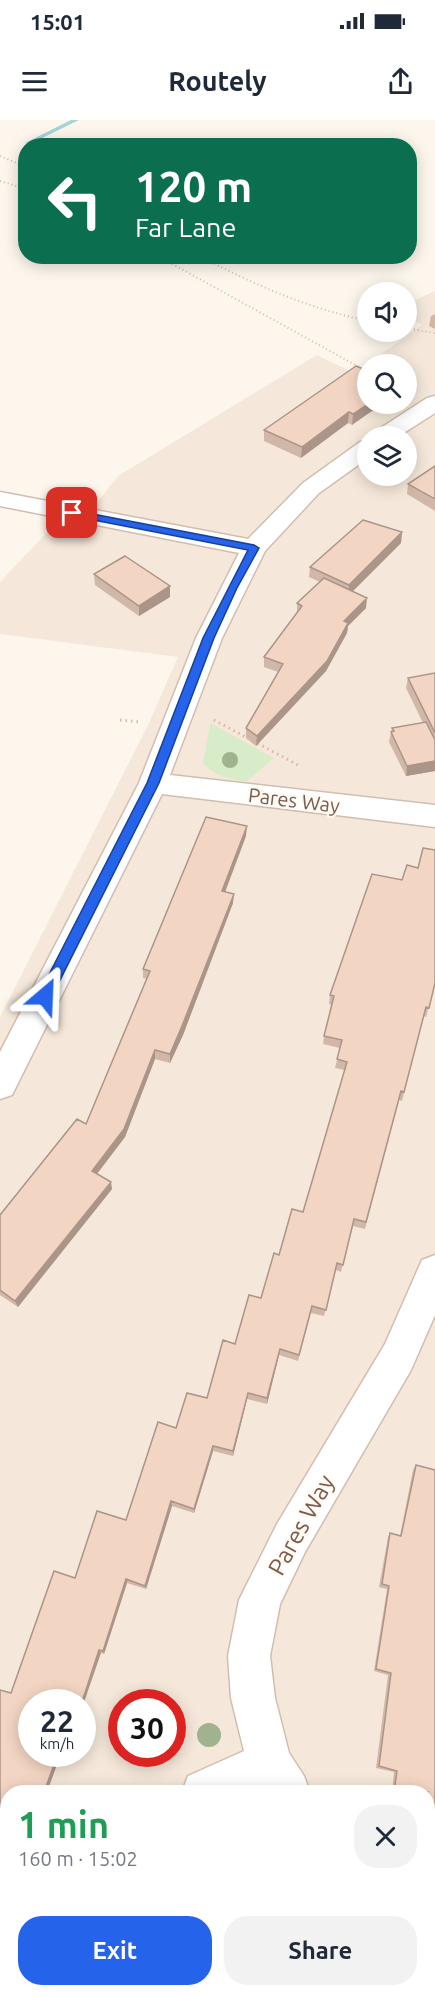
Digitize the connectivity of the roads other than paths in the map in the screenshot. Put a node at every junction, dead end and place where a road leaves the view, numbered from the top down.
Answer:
1 (435, 403) edge
2 (399, 426) edge
3 (357, 455) edge
4 (0, 499) edge
5 (254, 548) junction
6 (153, 783) junction
7 (435, 816) edge
8 (0, 1085) edge
9 (435, 1272) edge
10 (278, 1777) edge
11 (239, 1785) edge

1 - 2 street
3 - 5 street
4 - 5 street
5 - 6 street
6 - 7 street, Pares Way
6 - 8 street
9 - 10 street, Pares Way
10 - 11 street

